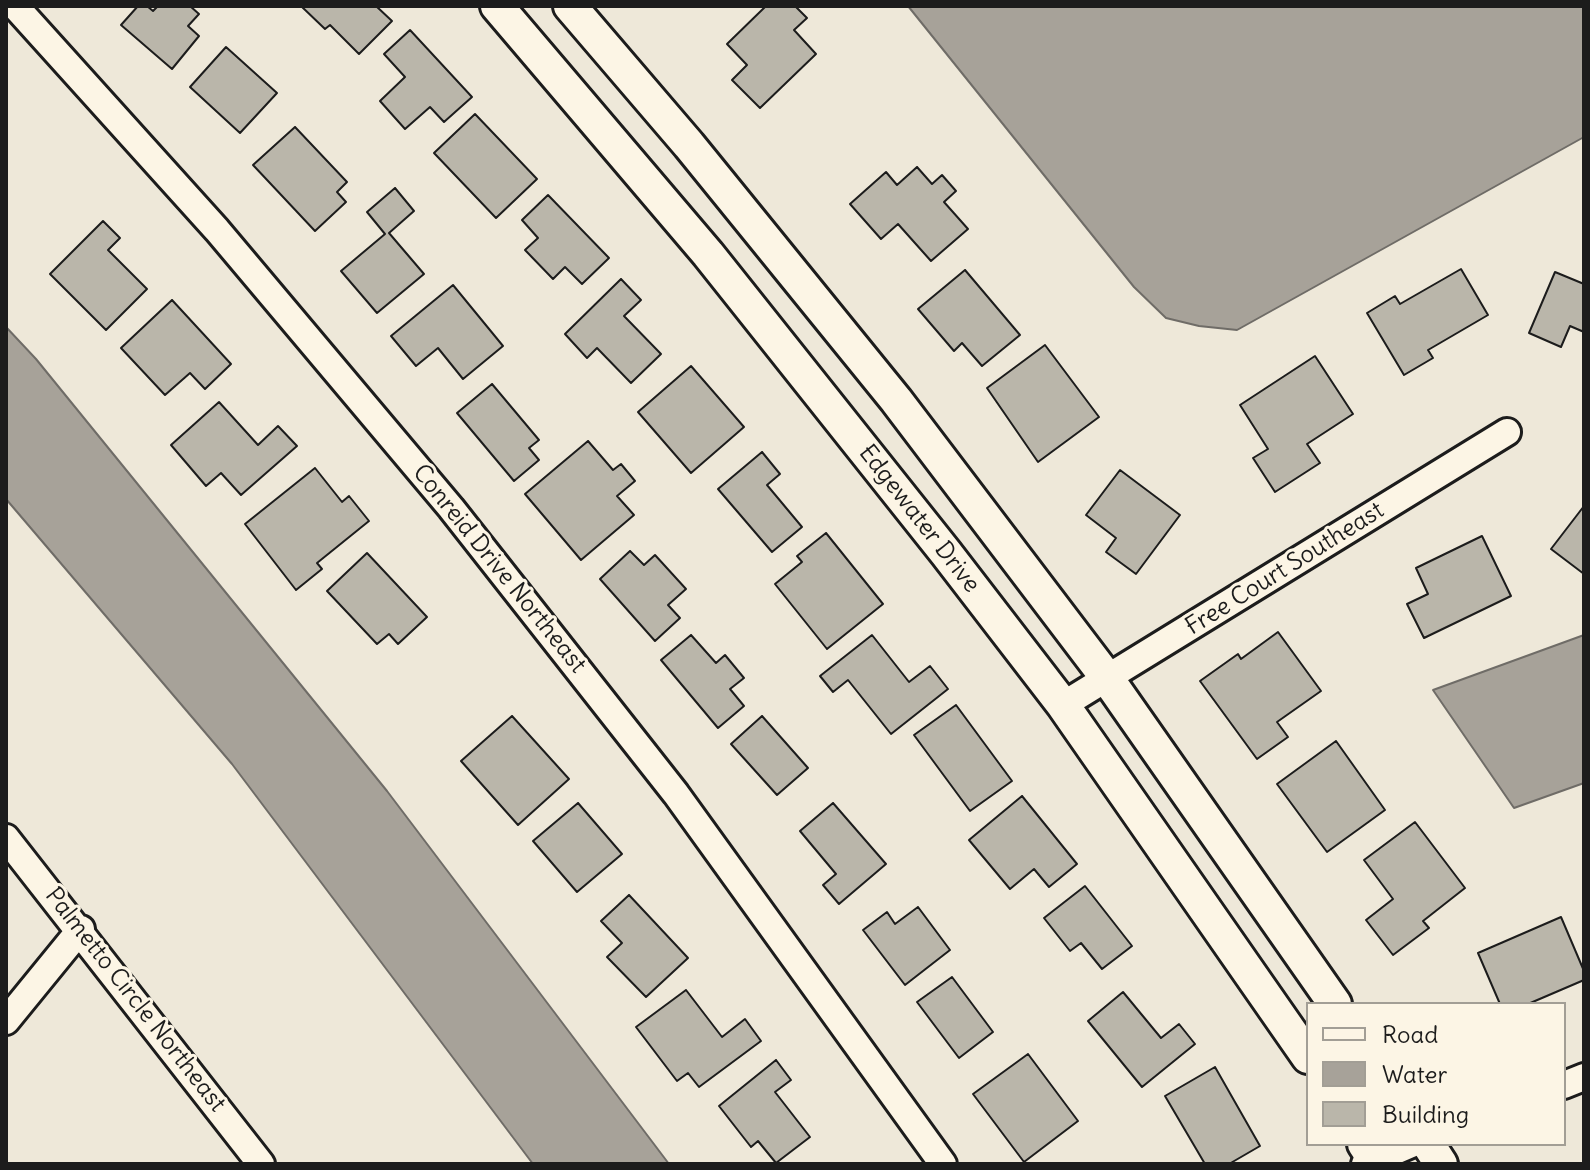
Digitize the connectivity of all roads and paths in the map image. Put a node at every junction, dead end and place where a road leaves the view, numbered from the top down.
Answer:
1 (15, 6) edge
2 (497, 6) edge
3 (570, 6) edge
4 (609, 51) junction
5 (566, 84) junction
6 (1507, 432) dead end
7 (1107, 678) junction
8 (1063, 705) junction
9 (6, 838) edge
10 (81, 929) junction
11 (1334, 1002) edge
12 (6, 1021) edge
13 (1306, 1054) edge
14 (1405, 1146) edge
15 (1429, 1146) edge
16 (1370, 1158) edge
17 (261, 1164) edge
18 (943, 1164) edge
19 (1441, 1164) edge

1 - 18 street, Conreid Drive Northeast
2 - 5 street, Edgewater Drive
3 - 4 street
4 - 5 street
4 - 7 street
5 - 8 street, Edgewater Drive
6 - 7 street, Free Court Southeast
7 - 8 street, Free Court Southeast
7 - 11 street
8 - 13 street, Edgewater Drive
9 - 10 street, Palmetto Circle Northeast
10 - 12 street
10 - 17 street, Palmetto Circle Northeast
14 - 16 street
15 - 19 street

